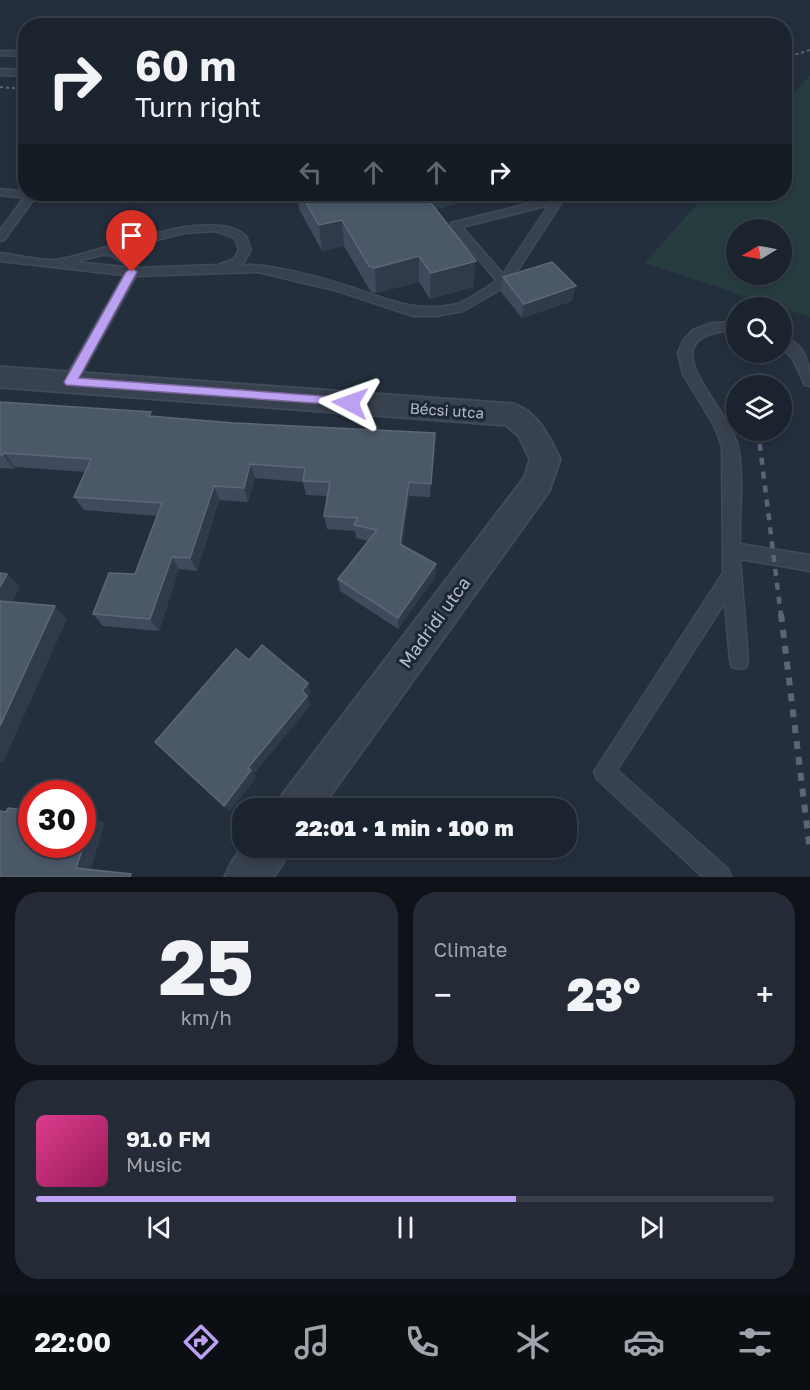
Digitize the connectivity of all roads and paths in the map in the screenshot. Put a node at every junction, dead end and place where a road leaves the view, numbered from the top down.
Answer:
1 (0, 53) edge
2 (18, 54) edge
3 (0, 72) edge
4 (18, 73) edge
5 (0, 192) edge
6 (18, 193) edge
7 (26, 201) edge
8 (543, 201) edge
9 (558, 201) edge
10 (0, 238) edge
11 (99, 251) junction
12 (0, 257) edge
13 (54, 263) junction
14 (214, 269) junction
15 (132, 272) junction
16 (504, 282) junction
17 (726, 326) edge
18 (792, 350) edge
19 (0, 377) edge
20 (810, 381) edge
21 (70, 382) junction
22 (530, 429) joint
23 (731, 550) junction
24 (810, 563) edge
25 (731, 577) junction
26 (739, 660) dead end
27 (304, 798) edge
28 (261, 858) edge
29 (247, 877) edge
30 (720, 877) edge

1 - 2 lane
3 - 4 lane
5 - 6 lane
7 - 10 lane
8 - 16 lane
9 - 16 lane
11 - 13 lane
11 - 14 lane
11 - 15 lane
12 - 13 lane
13 - 15 lane
14 - 15 lane
14 - 16 lane
15 - 21 lane
17 - 23 lane
18 - 20 lane
19 - 21 street, Bécsi utca
21 - 22 street, Bécsi utca
22 - 27 street, Madridi utca
23 - 24 lane
23 - 25 lane
25 - 26 lane
25 - 30 lane
28 - 29 street

